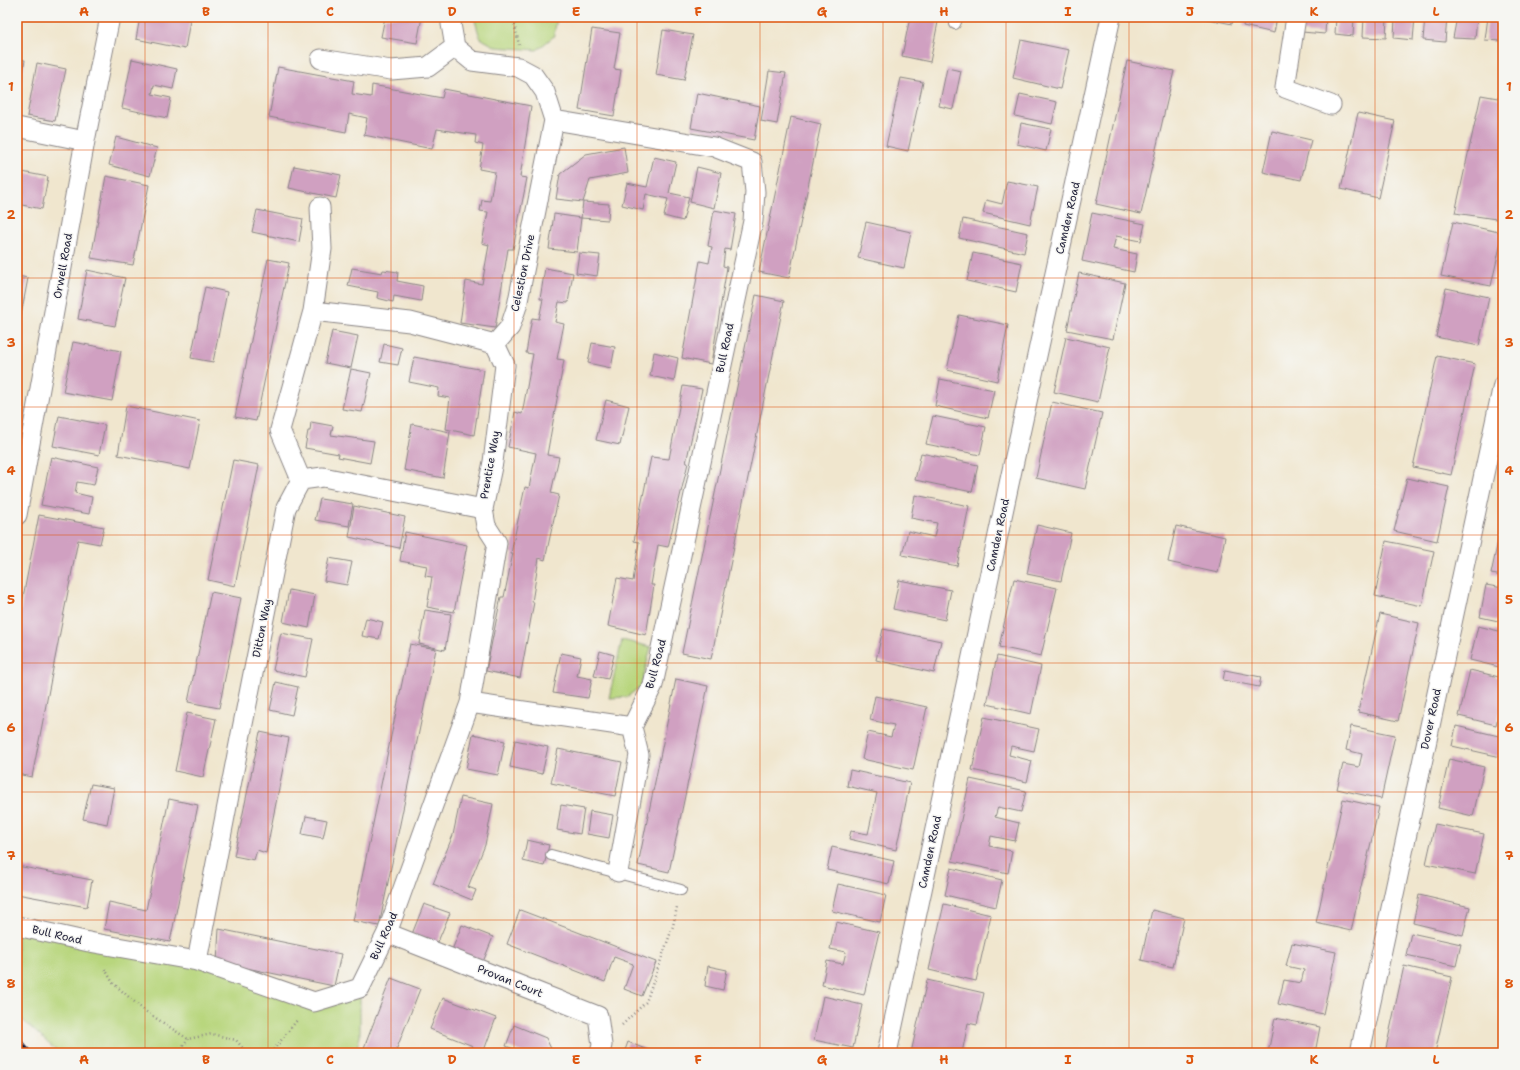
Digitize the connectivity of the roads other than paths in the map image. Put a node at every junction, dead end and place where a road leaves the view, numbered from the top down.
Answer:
1 (110, 17) edge
2 (452, 17) edge
3 (1111, 17) edge
4 (1296, 17) edge
5 (455, 47) junction
6 (321, 59) dead end
7 (1331, 105) dead end
8 (554, 120) junction
9 (17, 128) edge
10 (85, 141) junction
11 (320, 207) dead end
12 (313, 311) junction
13 (496, 344) junction
14 (1503, 385) edge
15 (301, 480) junction
16 (483, 509) junction
17 (17, 515) edge
18 (470, 703) junction
19 (632, 727) junction
20 (551, 856) dead end
21 (618, 872) junction
22 (681, 890) road end
23 (17, 926) edge
24 (388, 933) junction
25 (197, 961) junction
26 (601, 1049) edge
27 (887, 1053) edge
28 (1360, 1053) edge

1 - 10 street, Orwell Road
2 - 5 street
3 - 27 street, Camden Road
4 - 7 street
5 - 6 street
5 - 8 street, Celestion Drive
8 - 13 street, Celestion Drive
8 - 19 street, Bull Road
9 - 10 street
10 - 17 street, Orwell Road
11 - 12 street
12 - 13 street
12 - 15 street
13 - 16 street, Prentice Way
14 - 28 street, Dover Road
15 - 16 street
15 - 25 street, Ditton Way
16 - 18 street, Prentice Way
18 - 19 street
18 - 24 street, Bull Road
19 - 21 street
20 - 21 lane
21 - 22 lane
23 - 25 street, Bull Road
24 - 25 street, Bull Road
24 - 26 street, Provan Court

